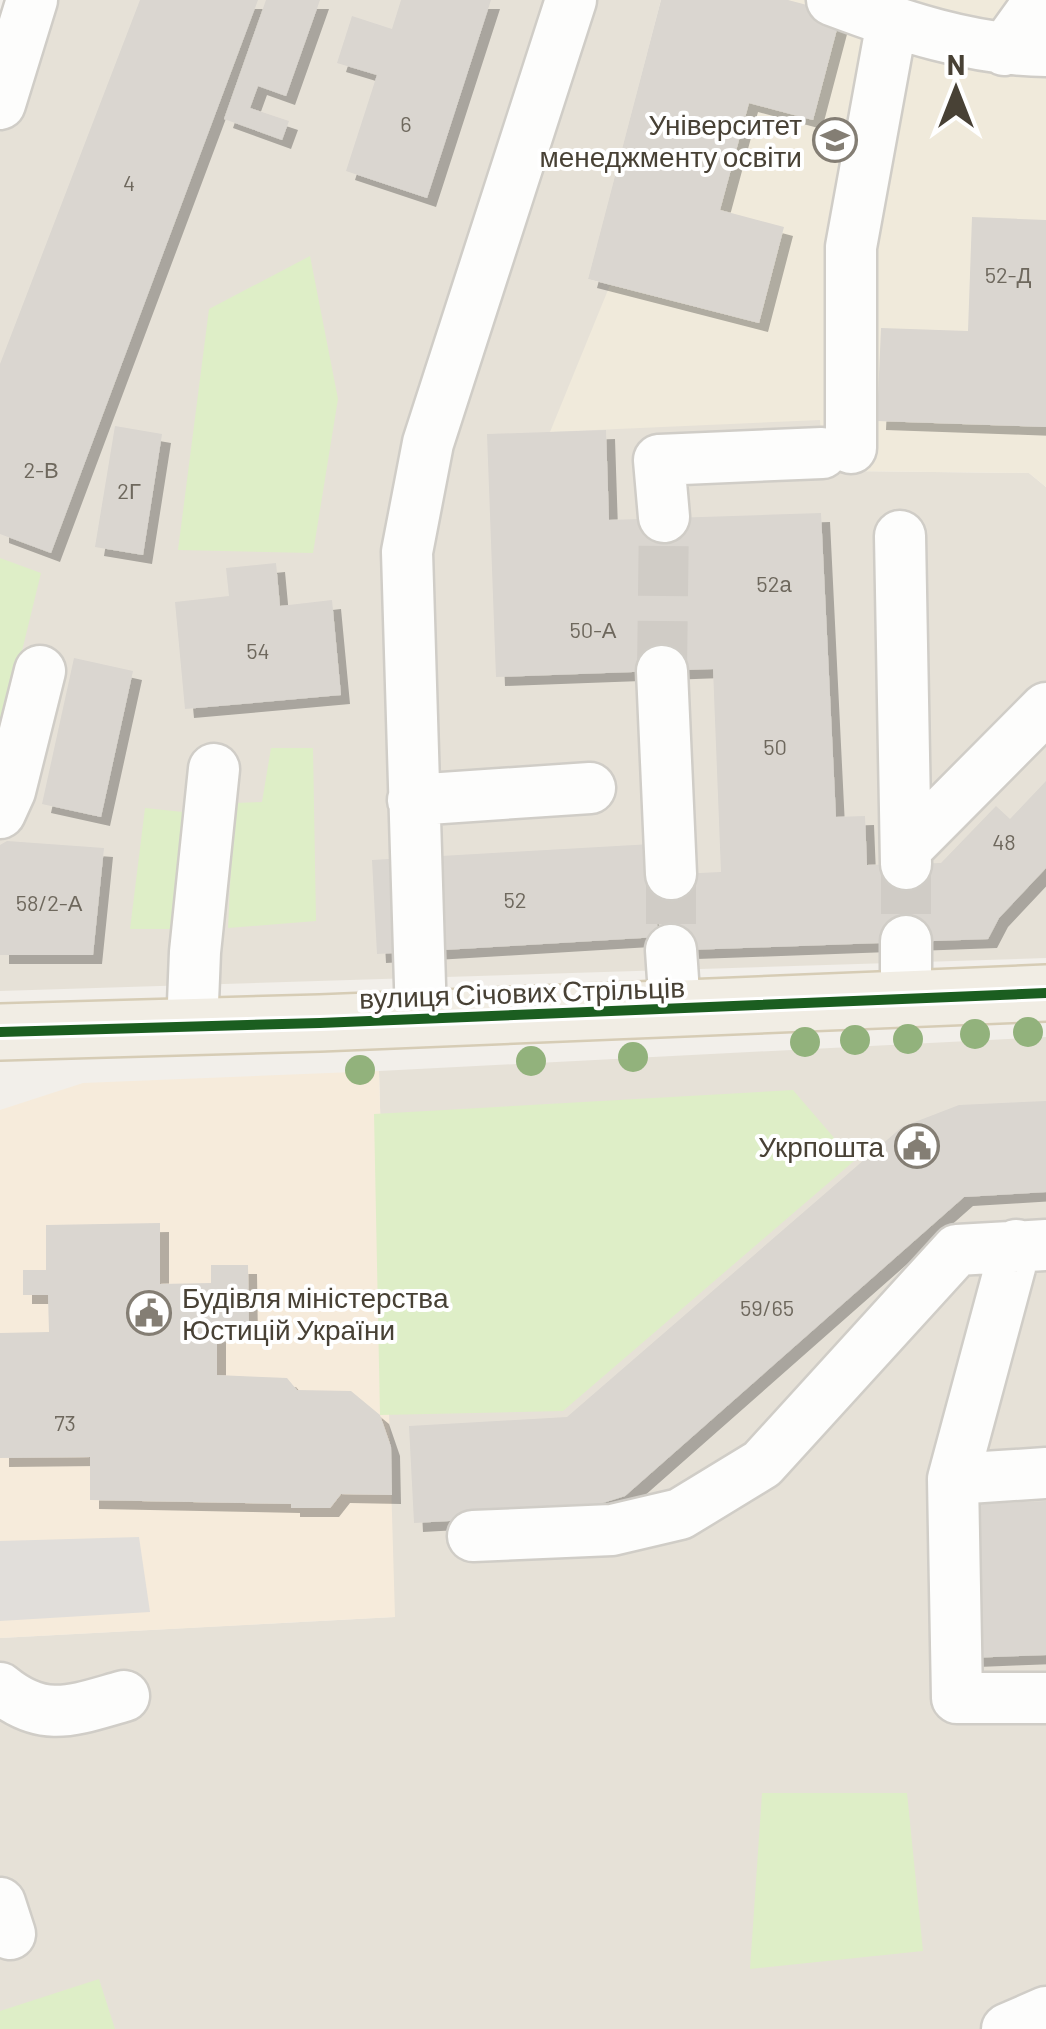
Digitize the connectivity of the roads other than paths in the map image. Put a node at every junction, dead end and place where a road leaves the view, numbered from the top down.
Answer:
1 (32, 0) edge
2 (571, 0) edge
3 (832, 0) edge
4 (1040, 0) edge
5 (892, 22) junction
6 (1025, 51) edge
7 (0, 104) edge
8 (664, 517) tunnel mouth
9 (900, 536) dead end
10 (40, 671) dead end
11 (662, 671) tunnel mouth
12 (1046, 708) edge
13 (214, 768) dead end
14 (590, 788) dead end
15 (414, 800) junction
16 (0, 813) edge
17 (671, 874) tunnel mouth
18 (906, 941) tunnel mouth
19 (672, 950) tunnel mouth
20 (1046, 992) edge
21 (906, 998) junction
22 (675, 1008) junction
23 (421, 1018) junction
24 (192, 1028) junction
25 (0, 1032) edge
26 (1031, 1245) edge
27 (1046, 1473) edge
28 (953, 1479) junction
29 (473, 1536) dead end
30 (0, 1688) edge
31 (124, 1696) dead end
32 (1046, 1698) edge
33 (1046, 2012) edge
34 (1008, 2029) edge

1 - 7 street
2 - 15 street
3 - 5 street
4 - 6 street
5 - 6 street
5 - 8 street
9 - 12 street
10 - 16 street
11 - 17 street
13 - 24 street
14 - 15 street
15 - 23 street
18 - 21 street
19 - 22 street
20 - 21 main road, вулиця Січових Стрільців
21 - 22 main road, вулиця Січових Стрільців
22 - 23 main road, вулиця Січових Стрільців
23 - 24 main road, вулиця Січових Стрільців
24 - 25 main road, вулиця Січових Стрільців
26 - 28 street
26 - 29 street
27 - 28 street
28 - 32 street
30 - 31 street
33 - 34 street

